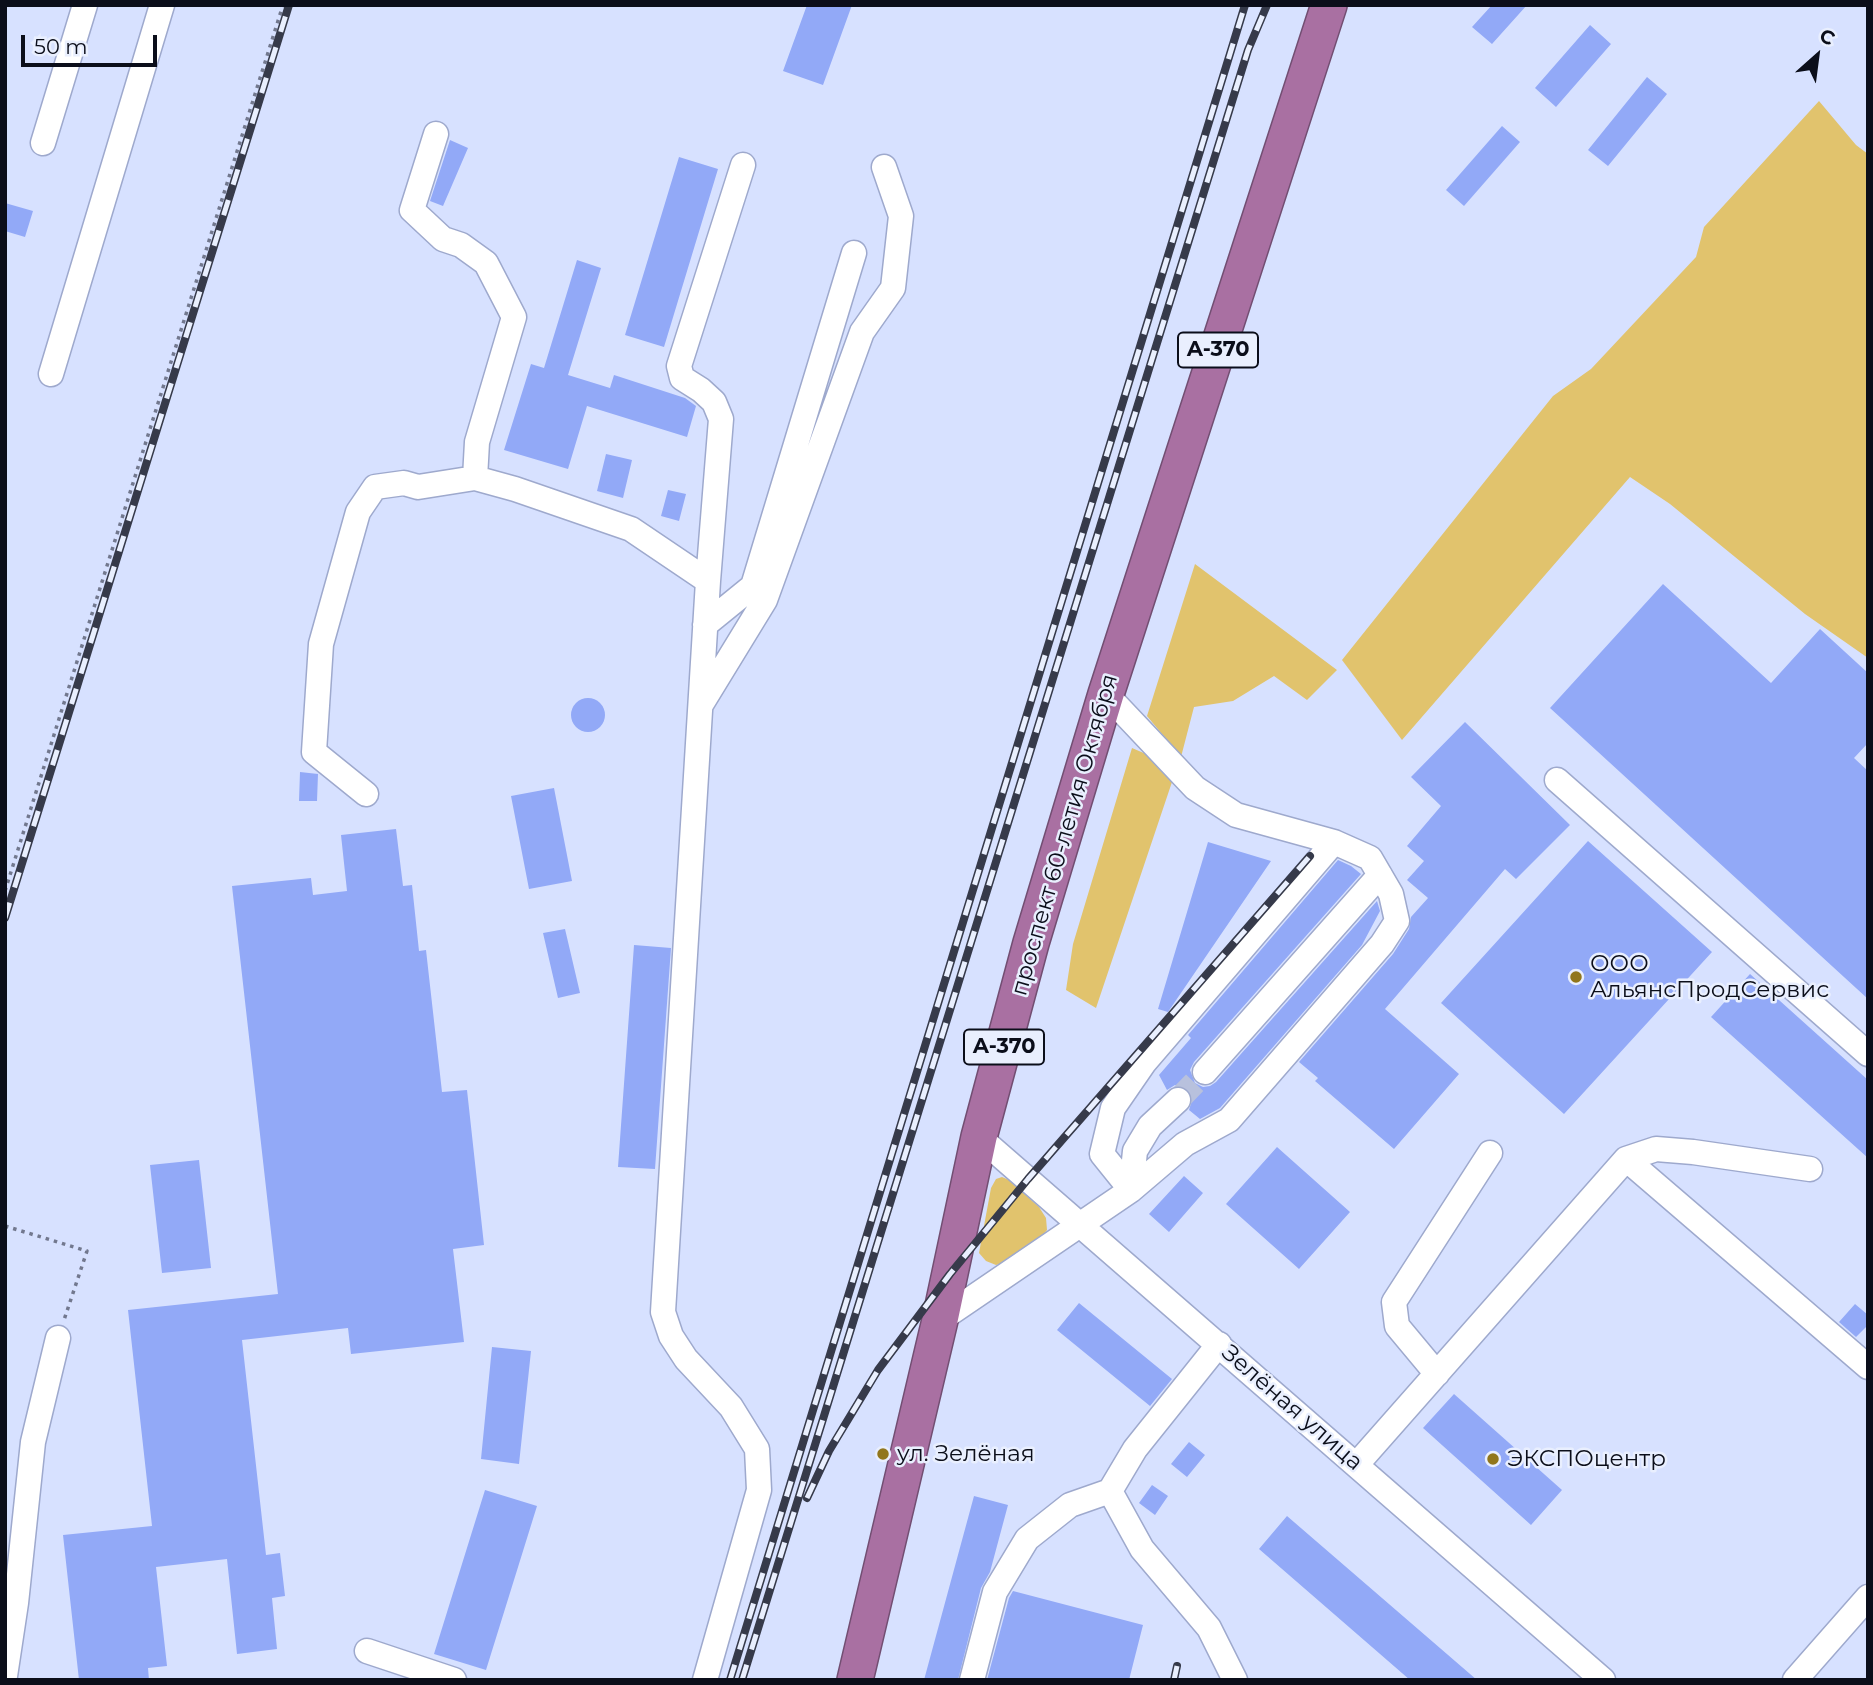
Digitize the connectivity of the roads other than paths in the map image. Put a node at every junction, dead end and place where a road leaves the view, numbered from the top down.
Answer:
1 (85, 5) edge
2 (162, 5) edge
3 (1329, 5) edge
4 (436, 134) dead end
5 (43, 143) dead end
6 (743, 165) dead end
7 (884, 167) dead end
8 (855, 254) dead end
9 (51, 374) dead end
10 (475, 478) junction
11 (708, 581) junction
12 (705, 625) junction
13 (1106, 694) junction
14 (700, 707) junction
15 (1557, 780) dead end
16 (366, 794) dead end
17 (1334, 842) junction
18 (1380, 875) junction
19 (1868, 1054) edge
20 (1205, 1072) tunnel mouth
21 (1178, 1100) tunnel mouth
22 (979, 1138) junction
23 (1490, 1153) dead end
24 (1626, 1159) junction
25 (1810, 1169) dead end
26 (1131, 1190) junction
27 (1081, 1224) junction
28 (940, 1320) junction
29 (58, 1338) road end
30 (1219, 1345) junction
31 (1868, 1367) edge
32 (1437, 1374) junction
33 (1357, 1464) junction
34 (1110, 1491) junction
35 (1868, 1597) edge
36 (367, 1651) dead end
37 (5, 1676) edge
38 (453, 1680) edge
39 (705, 1680) edge
40 (855, 1680) edge
41 (972, 1680) edge
42 (1235, 1680) edge
43 (1603, 1680) edge
44 (1795, 1680) edge

1 - 5 street
2 - 9 street
3 - 13 highway, проспект 60-летия Октября / А-370
4 - 10 street
6 - 11 street
7 - 14 street
8 - 12 street
10 - 11 street
10 - 16 street
11 - 12 street
12 - 14 street
13 - 17 street
13 - 22 highway, проспект 60-летия Октября / А-370
14 - 39 street
15 - 19 street
17 - 18 street
17 - 26 street
18 - 20 street
18 - 26 street
21 - 26 street
22 - 27 street, Зелёная улица
22 - 28 highway, проспект 60-летия Октября / А-370
23 - 32 street
24 - 25 street
24 - 31 street
24 - 32 street
26 - 27 street
27 - 28 street
27 - 30 street, Зелёная улица
28 - 40 highway, проспект 60-летия Октября / А-370
29 - 37 street
30 - 33 street, Зелёная улица
30 - 34 street
32 - 33 street
33 - 43 street, Зелёная улица
34 - 41 street
34 - 42 street
35 - 44 street
36 - 38 street

